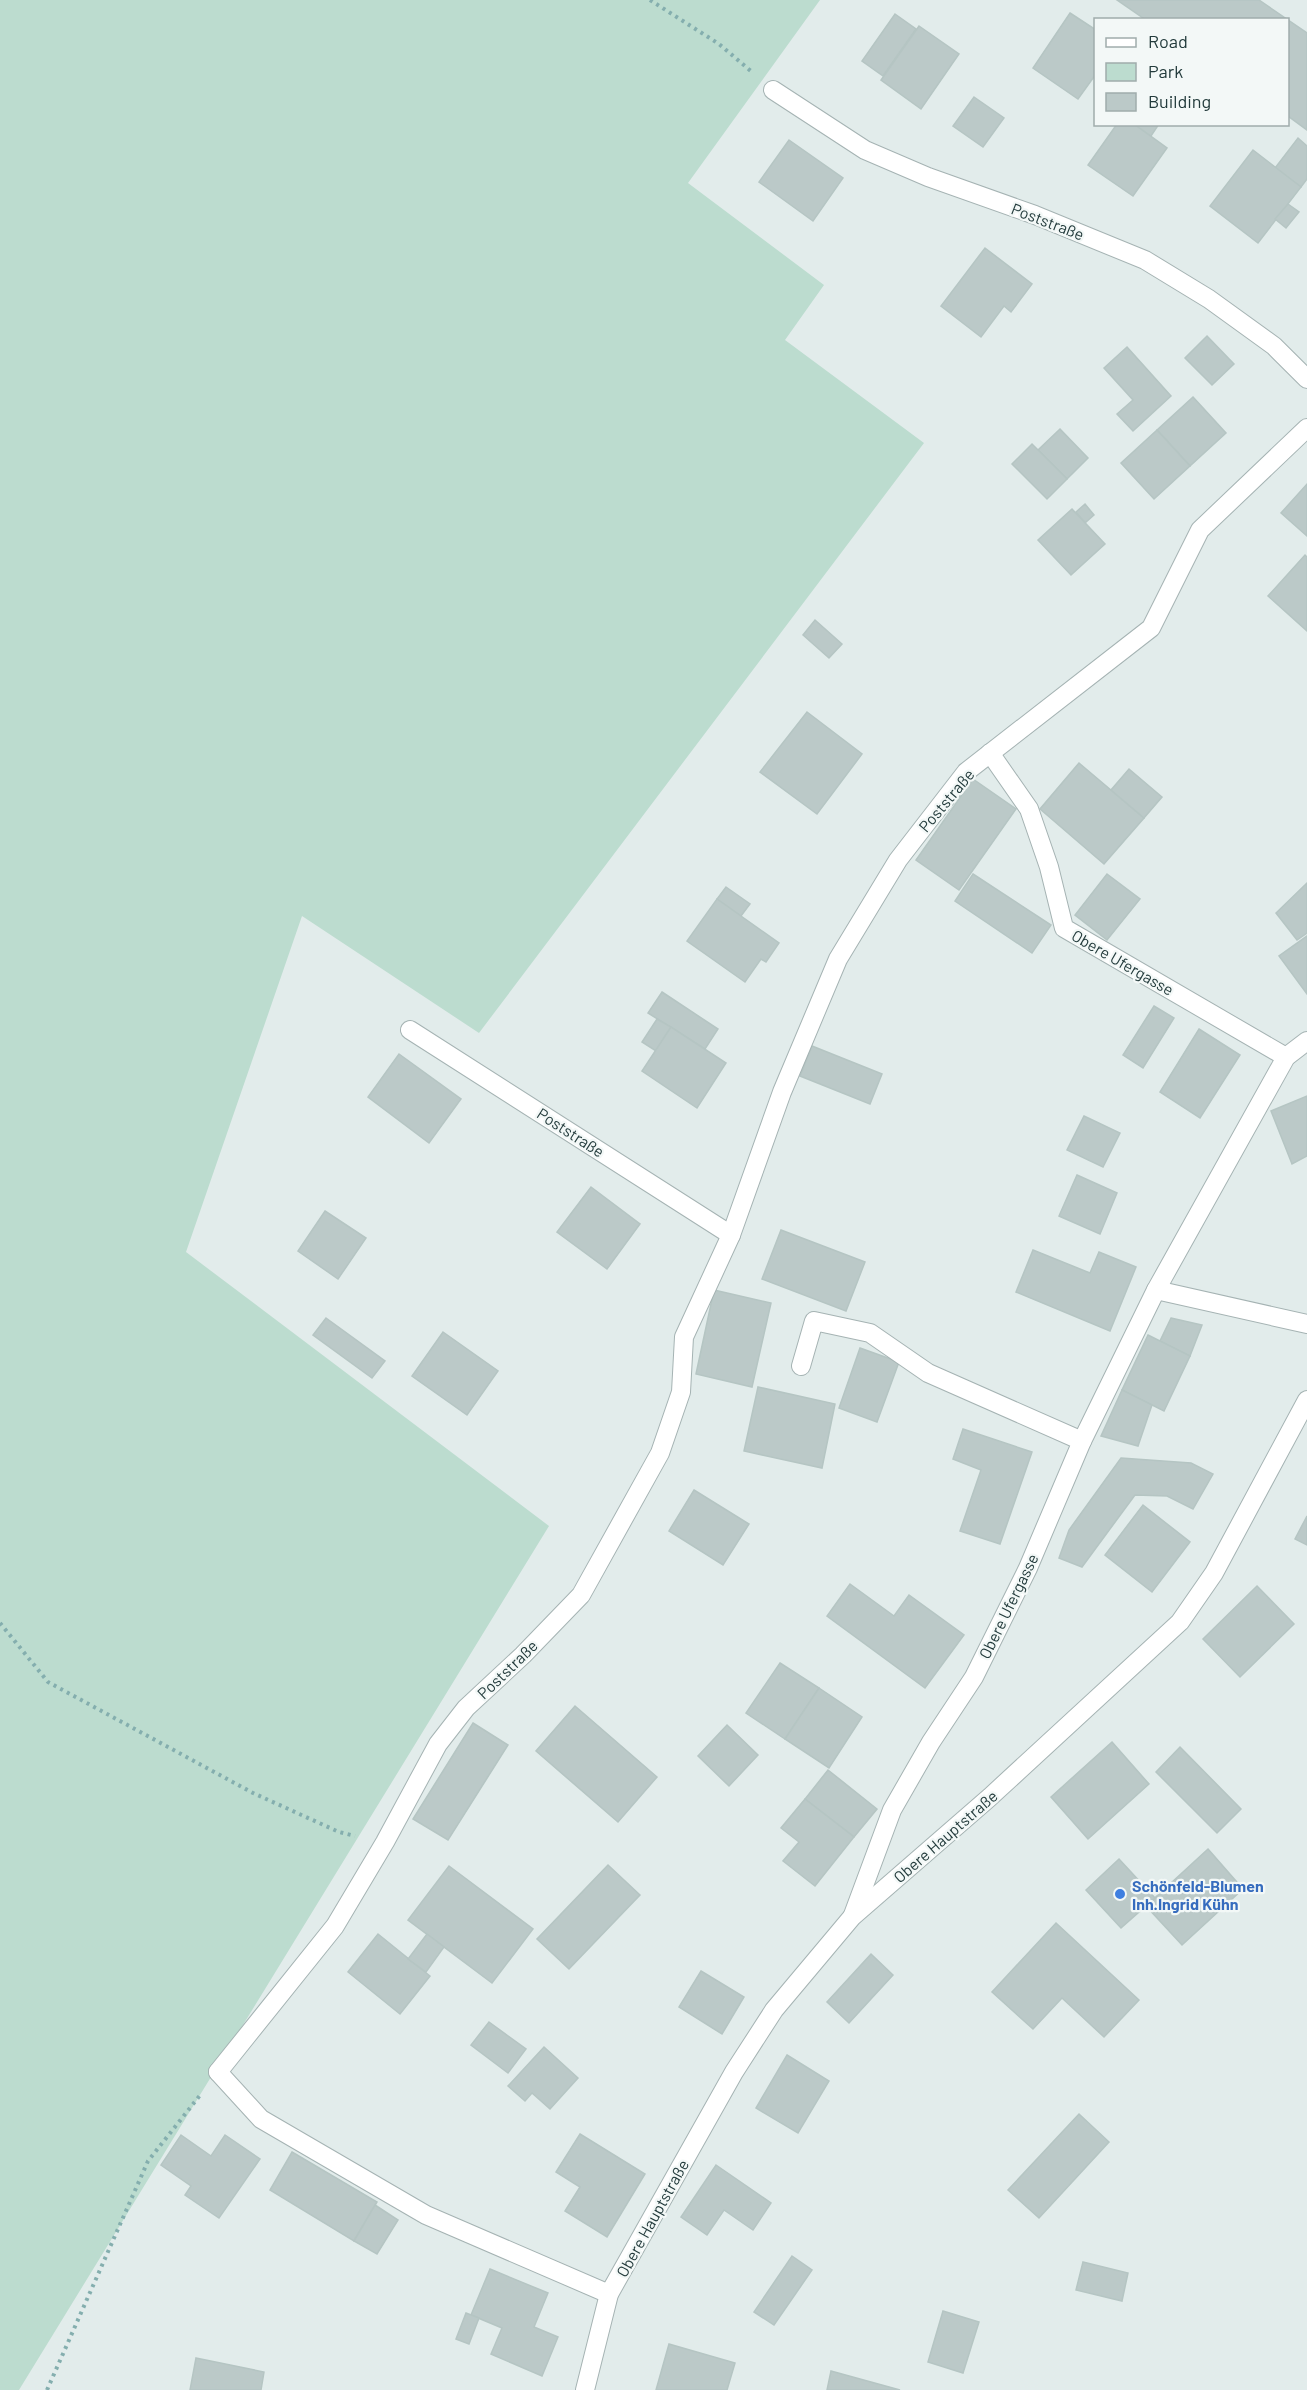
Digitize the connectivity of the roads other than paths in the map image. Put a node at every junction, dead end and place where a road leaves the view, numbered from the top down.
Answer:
1 (773, 90) road end
2 (1307, 379) edge
3 (1307, 428) edge
4 (990, 753) junction
5 (410, 1030) dead end
6 (1307, 1041) edge
7 (1286, 1057) junction
8 (731, 1235) junction
9 (1156, 1290) junction
10 (1307, 1324) edge
11 (801, 1366) dead end
12 (1307, 1400) edge
13 (1082, 1441) junction
14 (852, 1917) junction
15 (218, 2072) joint
16 (609, 2294) junction
17 (585, 2390) edge

1 - 2 street, Poststraße
3 - 4 street, Poststraße
4 - 7 street, Obere Ufergasse
4 - 8 street, Poststraße
5 - 8 street, Poststraße
6 - 7 street, Obere Ufergasse
7 - 9 street, Obere Ufergasse
8 - 15 street, Poststraße
9 - 10 street
9 - 13 street, Obere Ufergasse
11 - 13 street
12 - 14 street, Obere Hauptstraße
13 - 14 street, Obere Ufergasse
14 - 16 street, Obere Hauptstraße
15 - 16 street, Obere Hauptstraße
16 - 17 street, Obere Hauptstraße

